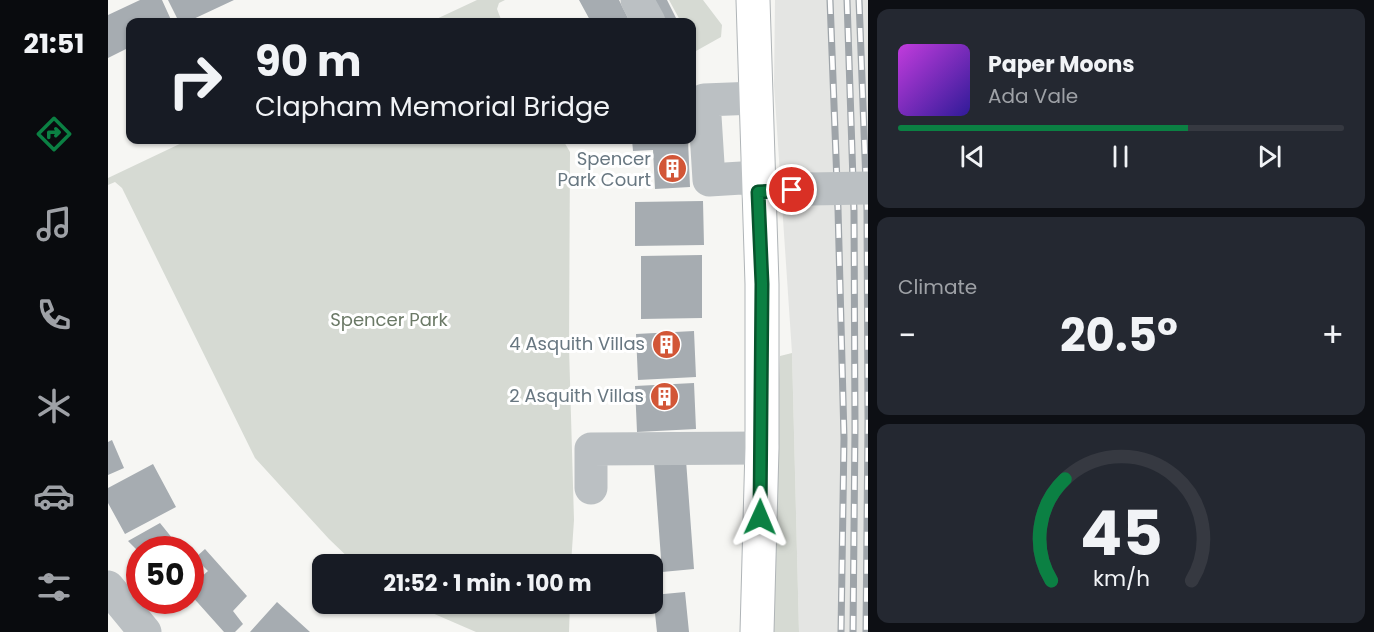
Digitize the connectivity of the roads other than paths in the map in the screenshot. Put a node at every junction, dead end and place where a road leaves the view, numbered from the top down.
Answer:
1 (638, 0) edge
2 (753, 0) edge
3 (647, 18) edge
4 (756, 98) junction
5 (758, 185) junction
6 (868, 188) edge
7 (762, 448) junction
8 (591, 488) dead end
9 (108, 587) edge
10 (145, 632) edge
11 (757, 632) edge

1 - 3 street
2 - 4 main road
4 - 5 main road
4 - 5 street
5 - 6 street, bridge
5 - 7 main road
7 - 8 street
7 - 11 main road
9 - 10 street

